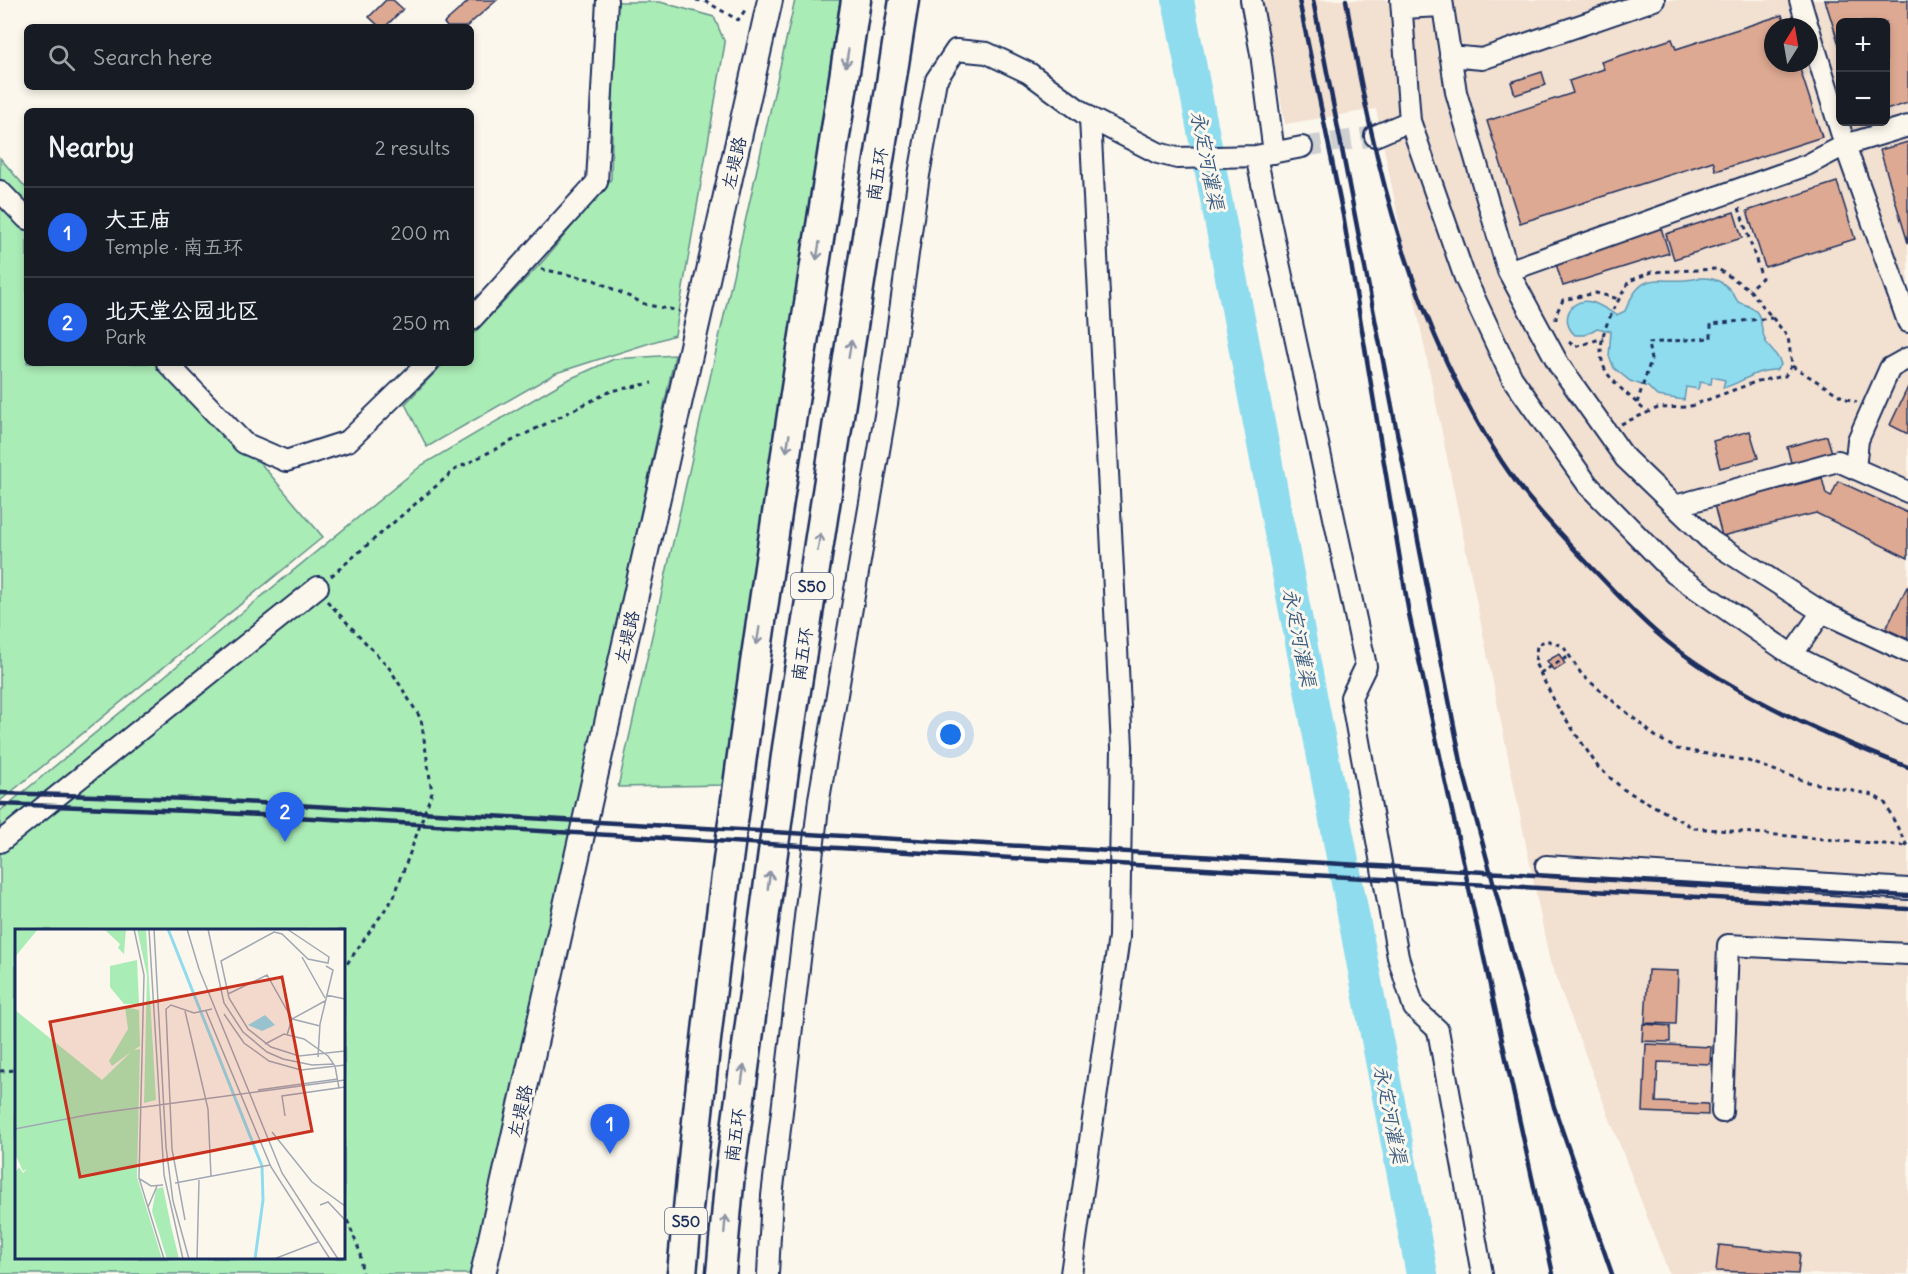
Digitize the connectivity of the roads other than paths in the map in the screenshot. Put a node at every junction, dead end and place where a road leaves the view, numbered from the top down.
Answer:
1 (607, 0) edge
2 (856, 0) edge
3 (904, 0) edge
4 (1251, 0) edge
5 (1654, 0) edge
6 (1800, 0) edge
7 (759, 3) edge
8 (1442, 3) edge
9 (1402, 4) edge
10 (1806, 18) edge
11 (1450, 56) junction
12 (1818, 57) edge
13 (1090, 118) junction
14 (1410, 121) junction
15 (1908, 126) edge
16 (1375, 136) tunnel mouth
17 (1845, 145) junction
18 (1302, 147) tunnel mouth
19 (1262, 155) junction
20 (0, 191) edge
21 (24, 216) edge
22 (1508, 271) junction
23 (474, 317) edge
24 (1908, 322) edge
25 (1908, 358) edge
26 (170, 366) edge
27 (425, 366) edge
28 (1855, 469) junction
29 (1908, 492) edge
30 (1675, 506) junction
31 (318, 587) road end
32 (1822, 612) junction
33 (1908, 652) edge
34 (1792, 655) junction
35 (1908, 713) edge
36 (0, 842) edge
37 (1546, 866) dead end
38 (1908, 889) edge
39 (1908, 954) edge
40 (1722, 1112) dead end
41 (483, 1274) edge
42 (682, 1274) edge
43 (721, 1274) edge
44 (768, 1274) edge
45 (1071, 1274) edge
46 (1482, 1274) edge

1 - 23 street
2 -> 42 highway, S50
43 -> 3 highway, 南五环 / S50
4 - 19 street
5 - 11 street
6 - 10 street
7 - 41 main road, 左堤路
8 - 9 street
8 - 11 street
9 - 14 street
11 - 22 street
12 - 17 street
13 - 19 street
13 - 44 street
13 - 45 street
14 - 16 street
14 - 34 street
15 - 17 street
17 - 22 street
17 - 24 street
18 - 19 street
19 - 46 street
20 - 21 street
22 - 30 street
25 - 28 street
26 - 27 street
28 - 29 street
28 - 30 street
30 - 32 street
31 - 36 street
32 - 33 street
32 - 34 street
34 - 35 street
37 - 38 street
39 - 40 street

